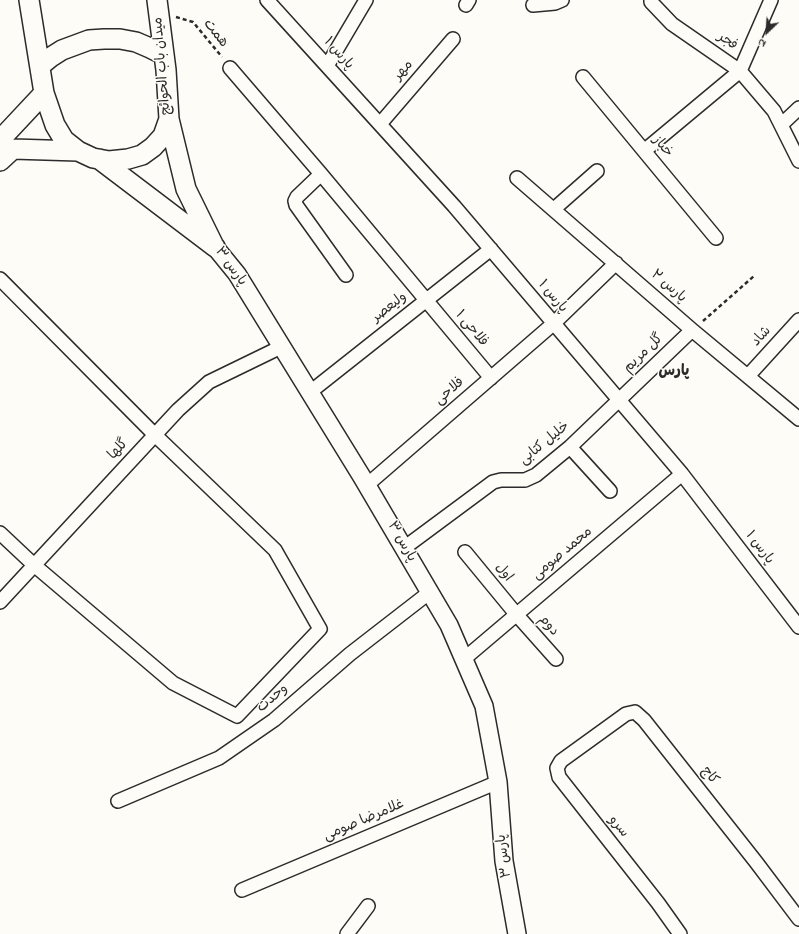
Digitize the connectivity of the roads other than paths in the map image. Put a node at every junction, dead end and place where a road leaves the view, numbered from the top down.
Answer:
1 (29, 0) edge
2 (268, 0) edge
3 (366, 0) edge
4 (562, 0) edge
5 (651, 0) edge
6 (771, 0) edge
7 (533, 5) dead end
8 (158, 6) edge
9 (452, 39) dead end
10 (164, 55) junction
11 (40, 66) junction
12 (327, 66) junction
13 (230, 68) road end
14 (740, 70) junction
15 (583, 77) dead end
16 (44, 93) junction
17 (799, 108) edge
18 (169, 119) junction
19 (380, 124) junction
20 (781, 125) junction
21 (0, 139) edge
22 (78, 151) junction
23 (644, 151) junction
24 (99, 159) junction
25 (0, 161) edge
26 (799, 161) edge
27 (596, 171) dead end
28 (322, 174) junction
29 (518, 178) dead end
30 (554, 209) junction
31 (716, 238) dead end
32 (215, 247) junction
33 (491, 249) junction
34 (616, 263) junction
35 (346, 275) dead end
36 (0, 279) edge
37 (426, 301) junction
38 (799, 320) edge
39 (554, 324) junction
40 (692, 330) junction
41 (281, 347) junction
42 (748, 376) junction
43 (491, 378) junction
44 (309, 393) junction
45 (618, 400) junction
46 (799, 419) edge
47 (155, 435) junction
48 (570, 447) junction
49 (682, 474) junction
50 (367, 485) junction
51 (610, 492) dead end
52 (0, 533) edge
53 (404, 548) junction
54 (465, 552) dead end
55 (34, 565) junction
56 (430, 592) junction
57 (0, 602) edge
58 (516, 614) junction
59 (799, 627) edge
60 (464, 659) junction
61 (556, 659) dead end
62 (557, 768) joint
63 (498, 782) junction
64 (118, 801) dead end
65 (242, 890) dead end
66 (368, 906) dead end
67 (799, 920) edge
68 (347, 934) edge
69 (516, 934) edge
70 (680, 934) edge

1 - 11 main road, میدان باب الحوائج
2 - 12 street, پارس ۱
3 - 12 street
4 - 7 street
5 - 14 street, فجر
6 - 14 street
8 - 10 main road, میدان باب الحوائج
9 - 19 street, مهر
10 - 11 main road
10 - 18 main road, میدان باب الحوائج
11 - 16 main road, میدان باب الحوائج
12 - 19 street, پارس ۱
13 - 28 street, فلاحی ۱
14 - 20 street, فجر
14 - 23 street
15 - 23 street, خباز
16 - 21 main road
16 - 22 main road, میدان باب الحوائج
17 - 20 street
18 - 24 main road, میدان باب الحوائج
18 - 32 main road, پارس ۳
19 - 33 street, پارس ۱
20 - 26 street, فجر
22 - 24 main road, میدان باب الحوائج
22 - 25 main road
23 - 31 street, خباز
24 - 32 main road
27 - 30 street
28 - 35 street
28 - 37 street, فلاحی ۱
29 - 30 street, پارس ۲
30 - 34 street, پارس ۲
32 - 41 street, پارس ۳
33 - 37 street, ولیعصر
33 - 39 street, پارس ۱
34 - 39 street, فلاحی
34 - 40 street, پارس ۲
36 - 47 street
37 - 43 street, فلاحی ۱
37 - 44 street, ولیعصر
38 - 42 street, شاد
39 - 43 street, فلاحی
39 - 45 street, پارس ۱
40 - 42 street, پارس ۲
40 - 45 street, گل مریم
41 - 44 street, پارس ۳
41 - 47 street, گلها
42 - 46 street, پارس ۲
43 - 50 street, فلاحی
44 - 50 street, پارس ۳
45 - 48 street, خلیل کتابی
45 - 49 street, پارس ۱
47 - 55 street, گلها
47 - 55 street
48 - 51 street
48 - 53 street, خلیل کتابی
49 - 58 street, محمد صومی
49 - 59 street, پارس ۱
50 - 53 street, پارس ۳
52 - 55 street
53 - 56 street, پارس ۳
54 - 58 street, اول
55 - 57 street, گلها
56 - 60 street, پارس ۳
56 - 64 street, وحدت
58 - 60 street, محمد صومی
58 - 61 street, دوم
60 - 63 street, پارس ۳
62 - 67 street, کاج
62 - 70 street, سرو
63 - 65 street, غلامرضا صومی
63 - 69 street, پارس ۳
66 - 68 street

